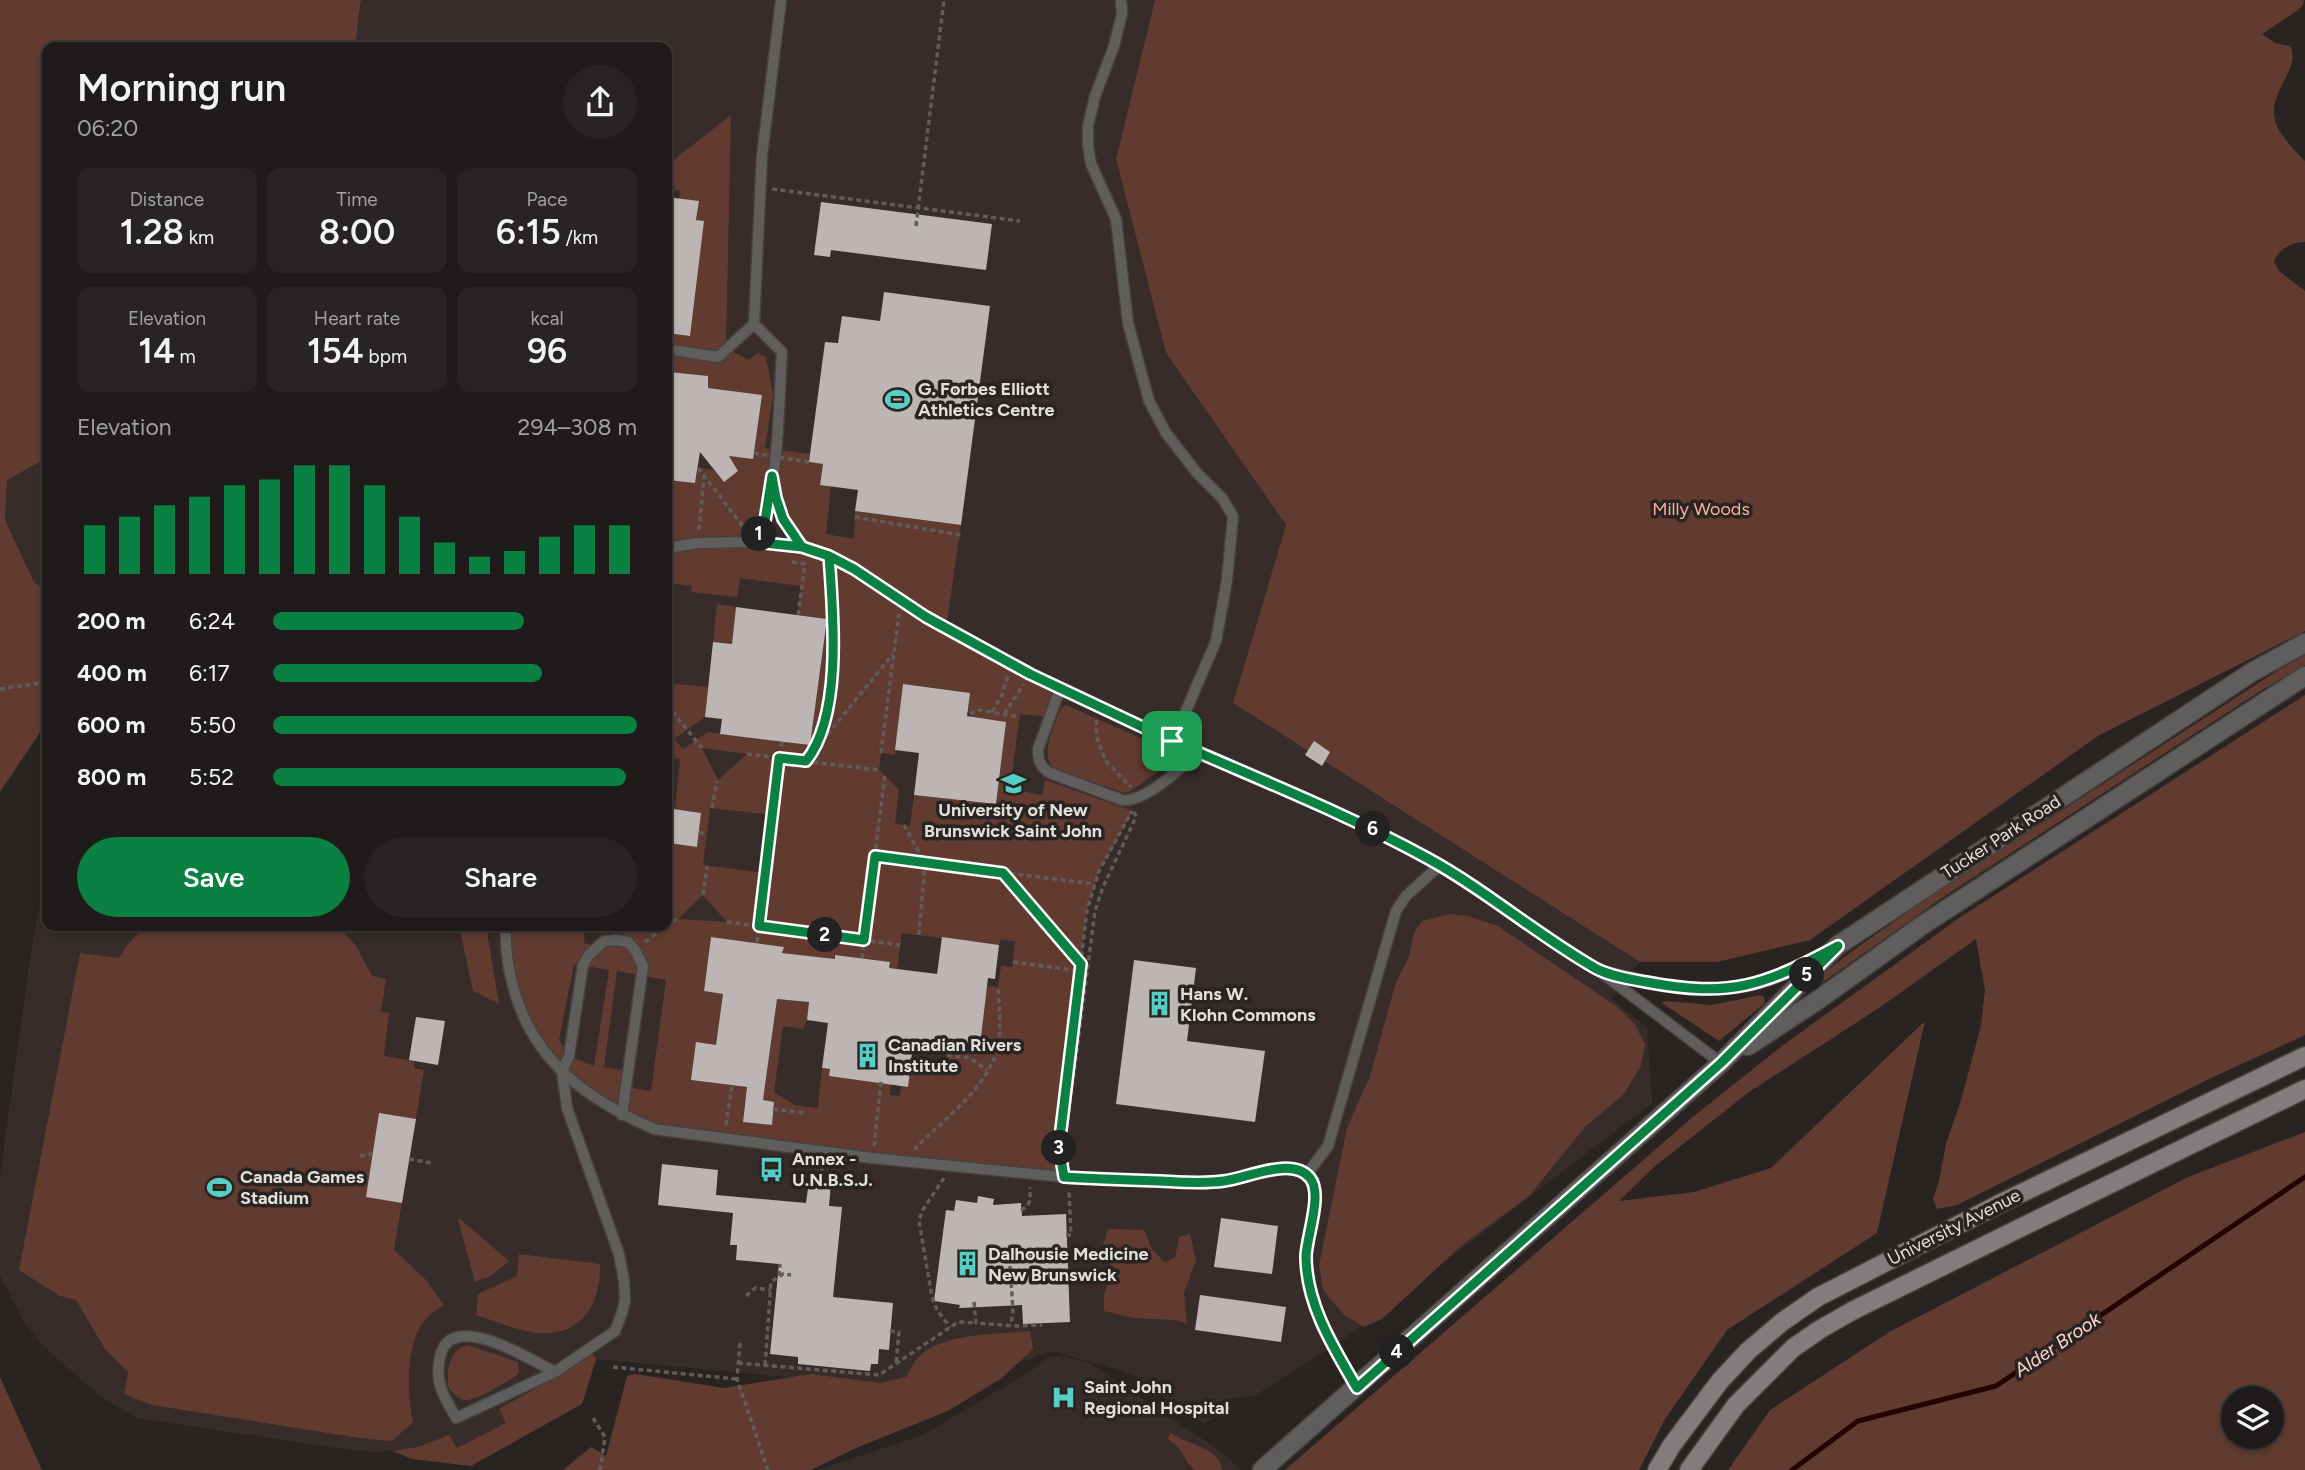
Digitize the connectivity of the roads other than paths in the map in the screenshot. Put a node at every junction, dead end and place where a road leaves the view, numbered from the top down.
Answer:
1 (781, 0) edge
2 (1121, 0) edge
3 (754, 324) junction
4 (672, 350) edge
5 (772, 476) junction
6 (755, 542) junction
7 (672, 547) edge
8 (802, 547) junction
9 (2305, 643) edge
10 (2305, 676) edge
11 (1060, 689) junction
12 (1172, 741) junction
13 (1199, 753) junction
14 (1440, 865) junction
15 (506, 931) edge
16 (1838, 946) junction
17 (1598, 970) junction
18 (2305, 1056) edge
19 (1721, 1063) junction
20 (562, 1071) junction
21 (2305, 1089) edge
22 (622, 1115) junction
23 (1307, 1174) junction
24 (555, 1372) junction
25 (1357, 1388) junction
26 (1262, 1470) edge
27 (1657, 1470) edge
28 (1689, 1470) edge

1 - 3 lane
2 - 12 lane
3 - 4 lane
3 - 5 lane
5 - 6 lane
5 - 8 lane
6 - 7 lane
6 - 8 lane
8 - 11 lane
9 - 16 street, Tucker Park Road
10 - 19 street, Tucker Park Road
11 - 12 lane
11 - 13 lane
12 - 13 lane
13 - 14 lane
14 - 17 lane
14 - 23 lane
15 - 20 lane
16 - 17 lane
16 - 19 street, Tucker Park Road
17 - 19 lane
18 - 27 main road, University Avenue
19 - 25 street, Tucker Park Road
20 - 22 lane
20 - 22 lane
20 - 24 lane
21 - 28 main road, University Avenue
22 - 23 lane
23 - 25 lane
24 - 24 lane
25 - 26 street, Tucker Park Road

